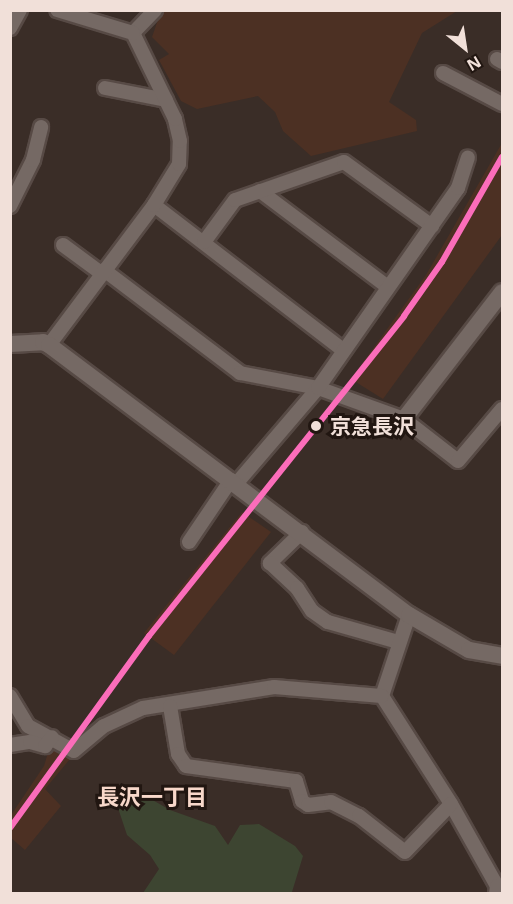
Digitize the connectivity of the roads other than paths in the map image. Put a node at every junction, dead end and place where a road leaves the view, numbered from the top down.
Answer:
1 (20, 10) edge
2 (57, 10) edge
3 (155, 10) edge
4 (10, 28) edge
5 (132, 33) junction
6 (443, 73) dead end
7 (105, 88) dead end
8 (166, 100) junction
9 (502, 104) edge
10 (41, 127) dead end
11 (468, 158) dead end
12 (260, 191) junction
13 (10, 206) edge
14 (154, 206) junction
15 (432, 226) junction
16 (204, 242) junction
17 (63, 245) dead end
18 (103, 272) junction
19 (388, 287) junction
20 (502, 292) edge
21 (10, 344) edge
22 (49, 345) junction
23 (343, 350) junction
24 (318, 388) junction
25 (502, 409) edge
26 (404, 419) junction
27 (234, 482) junction
28 (302, 532) junction
29 (189, 542) dead end
30 (409, 615) junction
31 (398, 642) junction
32 (502, 656) edge
33 (10, 696) edge
34 (382, 696) junction
35 (170, 706) junction
36 (52, 737) junction
37 (10, 745) edge
38 (451, 804) junction
39 (499, 888) edge

1 - 4 street
2 - 5 street
3 - 5 street
5 - 8 street
6 - 9 street
7 - 8 street
8 - 14 street
10 - 13 street
11 - 15 street
12 - 15 street
12 - 16 street
12 - 19 street
14 - 16 street
14 - 18 street
15 - 19 street
16 - 23 street
17 - 18 street
18 - 22 street
18 - 24 street
19 - 23 street
20 - 26 street
21 - 22 street
22 - 27 street
23 - 24 street
24 - 26 street
24 - 27 street
25 - 26 street
27 - 28 street
27 - 29 street
28 - 30 street
28 - 31 street
30 - 31 street
30 - 32 street
31 - 34 street
33 - 36 street
34 - 35 street
34 - 38 street
35 - 36 street
35 - 38 street
36 - 37 street
38 - 39 street

